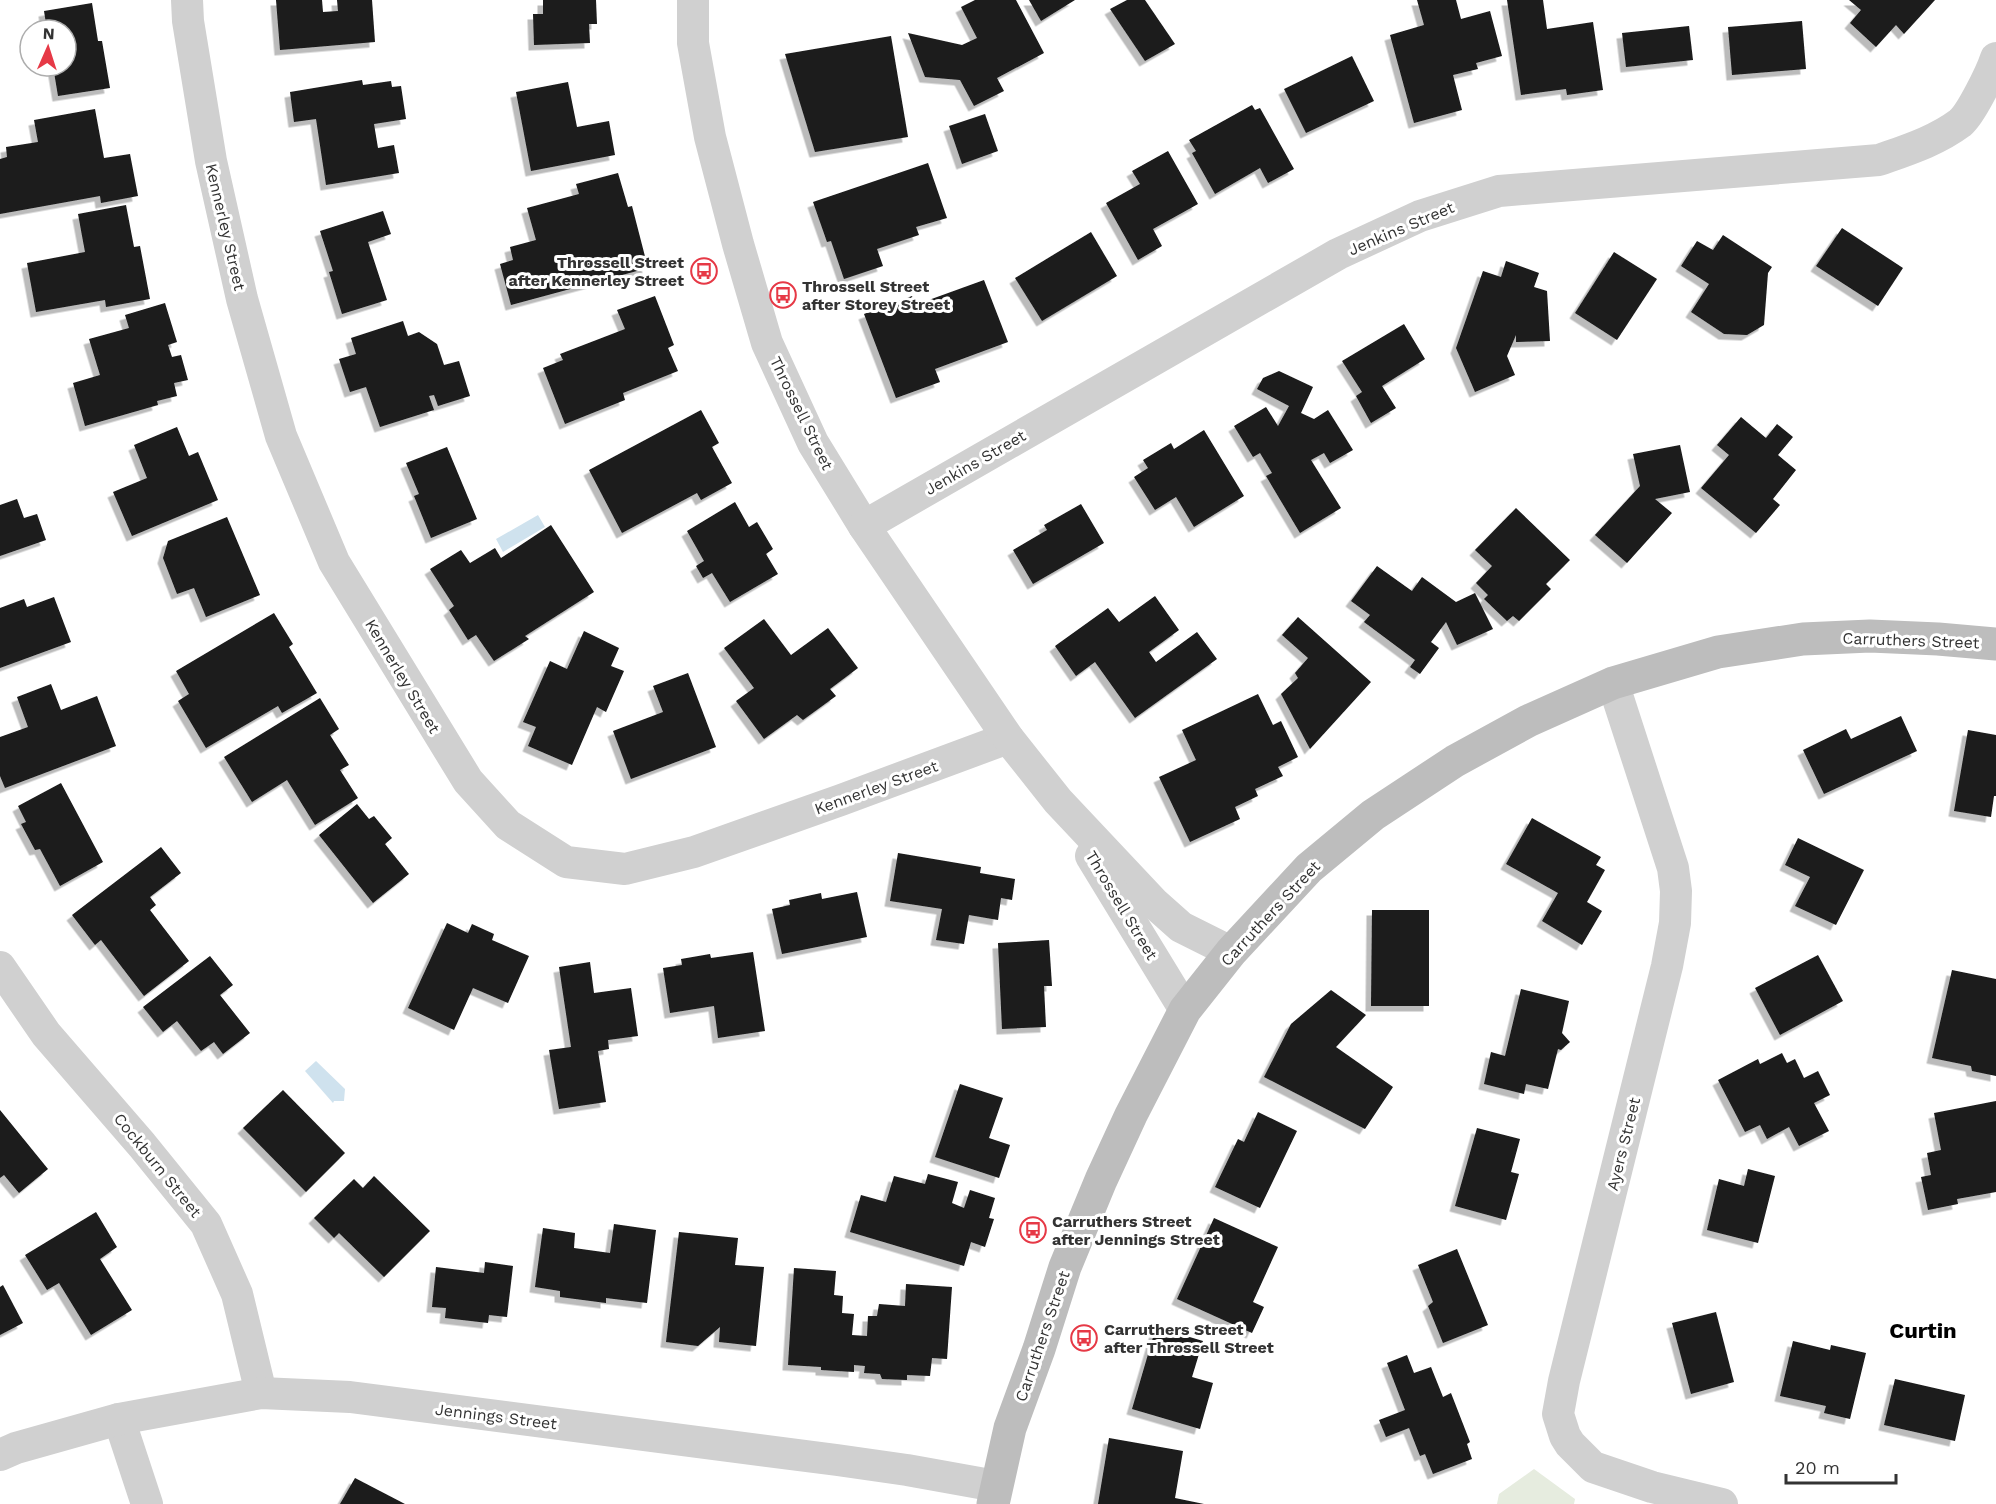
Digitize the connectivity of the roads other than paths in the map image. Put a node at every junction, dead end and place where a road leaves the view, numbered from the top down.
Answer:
1 (187, 0) edge
2 (693, 0) edge
3 (1996, 58) edge
4 (864, 526) junction
5 (1996, 644) edge
6 (1613, 683) junction
7 (1008, 738) junction
8 (1058, 801) junction
9 (1231, 952) junction
10 (0, 967) edge
11 (1185, 1010) junction
12 (261, 1393) junction
13 (119, 1419) junction
14 (0, 1455) edge
15 (994, 1495) edge
16 (147, 1504) edge
17 (1722, 1504) edge

1 - 7 street, Kennerley Street
2 - 4 street, Throssell Street
3 - 4 street, Jenkins Street
4 - 7 street, Throssell Street
5 - 6 main road, Carruthers Street
6 - 9 main road, Carruthers Street
6 - 17 street, Ayers Street
7 - 8 street, Throssell Street
8 - 9 street, Throssell Street
8 - 11 street, Throssell Street
9 - 11 main road, Carruthers Street
10 - 12 street, Cockburn Street
11 - 15 main road, Carruthers Street
12 - 13 street, Jennings Street
12 - 15 street, Jennings Street
13 - 14 street, Jennings Street
13 - 16 street

